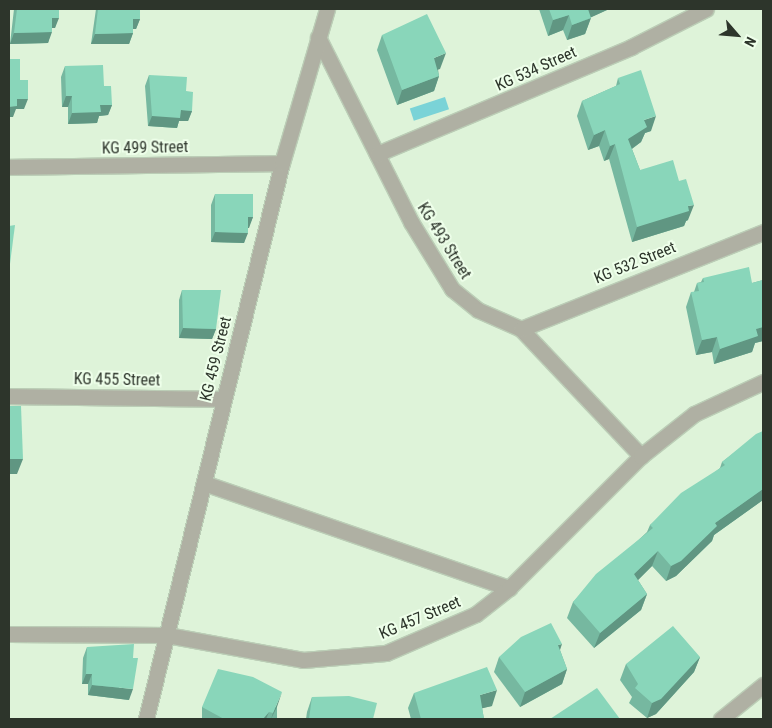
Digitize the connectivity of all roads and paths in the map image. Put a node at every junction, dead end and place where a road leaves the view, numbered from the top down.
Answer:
1 (327, 9) edge
2 (706, 9) edge
3 (318, 37) junction
4 (377, 154) junction
5 (282, 164) junction
6 (9, 168) edge
7 (763, 232) edge
8 (521, 329) junction
9 (763, 382) edge
10 (9, 396) edge
11 (224, 399) junction
12 (641, 456) junction
13 (204, 483) junction
14 (509, 588) junction
15 (9, 634) edge
16 (167, 634) junction
17 (763, 685) edge
18 (146, 719) edge
19 (721, 719) edge

1 - 3 street, KG 459 Street
2 - 4 street, KG 534 Street
3 - 4 street, KG 493 Street
3 - 5 street, KG 459 Street
4 - 8 street, KG 493 Street
5 - 6 street, KG 499 Street
5 - 11 street, KG 459 Street
7 - 8 street, KG 532 Street
8 - 12 street, KG 493 Street
9 - 12 street, KG 457 Street
10 - 11 street, KG 455 Street
11 - 13 street, KG 459 Street
12 - 14 street, KG 457 Street
13 - 14 street
13 - 16 street, KG 459 Street
14 - 16 street, KG 457 Street
15 - 16 street, KG 457 Street
16 - 18 street, KG 459 Street
17 - 19 street

